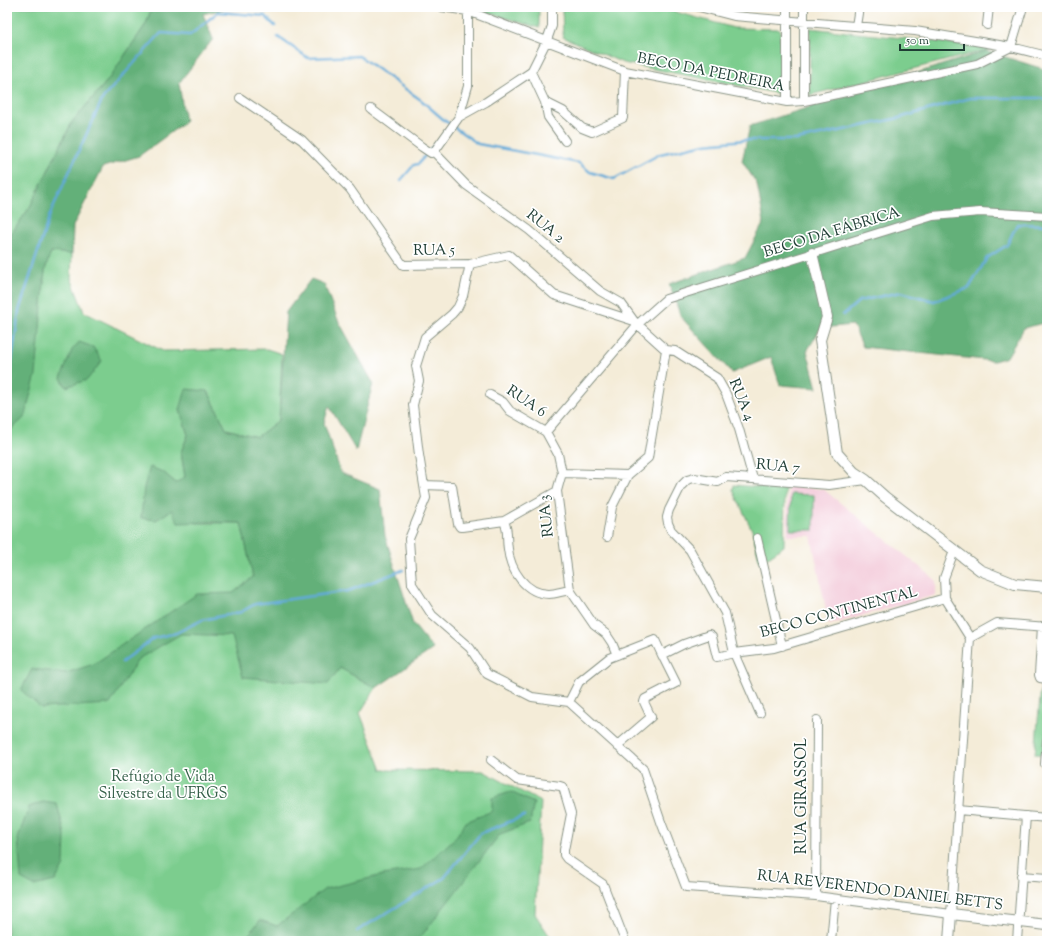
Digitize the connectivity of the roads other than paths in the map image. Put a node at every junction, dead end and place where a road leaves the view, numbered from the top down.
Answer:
1 (441, 7) edge
2 (552, 7) edge
3 (699, 7) edge
4 (787, 7) edge
5 (804, 7) edge
6 (859, 7) edge
7 (989, 7) edge
8 (1023, 7) edge
9 (468, 11) junction
10 (787, 21) junction
11 (804, 21) junction
12 (987, 25) dead end
13 (856, 26) junction
14 (547, 40) junction
15 (1011, 47) junction
16 (1047, 56) edge
17 (625, 70) junction
18 (531, 72) junction
19 (240, 98) dead end
20 (804, 101) junction
21 (545, 102) junction
22 (787, 102) junction
23 (371, 109) dead end
24 (459, 118) junction
25 (565, 141) dead end
26 (432, 152) junction
27 (1047, 216) edge
28 (812, 253) junction
29 (470, 264) junction
30 (636, 323) junction
31 (666, 350) junction
32 (490, 395) dead end
33 (546, 432) junction
34 (562, 472) junction
35 (628, 475) junction
36 (753, 479) junction
37 (866, 480) junction
38 (424, 485) junction
39 (557, 491) junction
40 (504, 521) junction
41 (607, 537) dead end
42 (756, 538) dead end
43 (954, 551) junction
44 (1047, 587) edge
45 (570, 590) junction
46 (944, 598) junction
47 (1044, 627) edge
48 (970, 638) junction
49 (782, 646) junction
50 (734, 653) junction
51 (617, 655) junction
52 (662, 655) junction
53 (1047, 679) edge
54 (569, 702) junction
55 (760, 713) dead end
56 (817, 720) dead end
57 (1047, 740) edge
58 (617, 746) junction
59 (491, 760) dead end
60 (1046, 764) edge
61 (958, 810) junction
62 (1026, 816) junction
63 (1047, 818) edge
64 (1022, 876) junction
65 (1047, 878) edge
66 (816, 896) junction
67 (835, 899) junction
68 (951, 914) junction
69 (1018, 922) junction
70 (1047, 925) edge
71 (625, 941) edge
72 (831, 941) edge
73 (949, 941) edge
74 (1016, 941) edge

1 - 9 street, BECO DA PEDREIRA
2 - 14 street
3 - 10 street
4 - 10 street
5 - 11 street
6 - 13 street
7 - 12 street
8 - 15 street
9 - 14 street, BECO DA PEDREIRA
9 - 24 street
10 - 11 street
10 - 22 street
11 - 13 street
11 - 20 street
13 - 15 street
14 - 17 street, BECO DA PEDREIRA
14 - 18 street
15 - 16 street
15 - 20 street, BECO DA PEDREIRA
17 - 21 street
17 - 22 street, BECO DA PEDREIRA
18 - 21 street
18 - 24 street
19 - 29 street, RUA 5
20 - 22 street, BECO DA PEDREIRA
21 - 25 street
23 - 26 street, RUA 2
24 - 26 street
26 - 30 street, RUA 2
27 - 28 street, BECO DA FÁBRICA
28 - 30 street, BECO DA FÁBRICA
28 - 37 street
29 - 30 street, RUA 5
29 - 38 street
30 - 31 street, RUA 4
30 - 33 street
31 - 35 street
31 - 36 street, RUA 4
32 - 33 street, RUA 6
33 - 34 street, RUA 3
34 - 35 street
34 - 39 street, RUA 3
35 - 41 street
36 - 37 street, RUA 7
36 - 50 street, RUA 7
37 - 43 street
38 - 40 street
38 - 54 street
39 - 40 street
39 - 45 street, RUA 3
40 - 45 street
42 - 49 street
43 - 44 street
43 - 46 street
45 - 51 street, RUA 3
46 - 48 street
46 - 49 street, BECO CONTINENTAL
47 - 48 street
47 - 53 street
48 - 61 street
49 - 50 street, BECO CONTINENTAL
50 - 52 street, BECO CONTINENTAL
50 - 55 street
51 - 52 street
51 - 54 street
52 - 58 street
54 - 58 street
56 - 66 street, RUA GIRASSOL
57 - 60 street
58 - 66 street, RUA REVERENDO DANIEL BETTS
59 - 71 street
61 - 62 street
61 - 68 street
62 - 63 street
62 - 64 street
64 - 65 street
64 - 69 street
66 - 67 street, RUA REVERENDO DANIEL BETTS
67 - 68 street, RUA REVERENDO DANIEL BETTS
67 - 72 street
68 - 69 street, RUA REVERENDO DANIEL BETTS
68 - 73 street
69 - 70 street, RUA REVERENDO DANIEL BETTS
69 - 74 street

